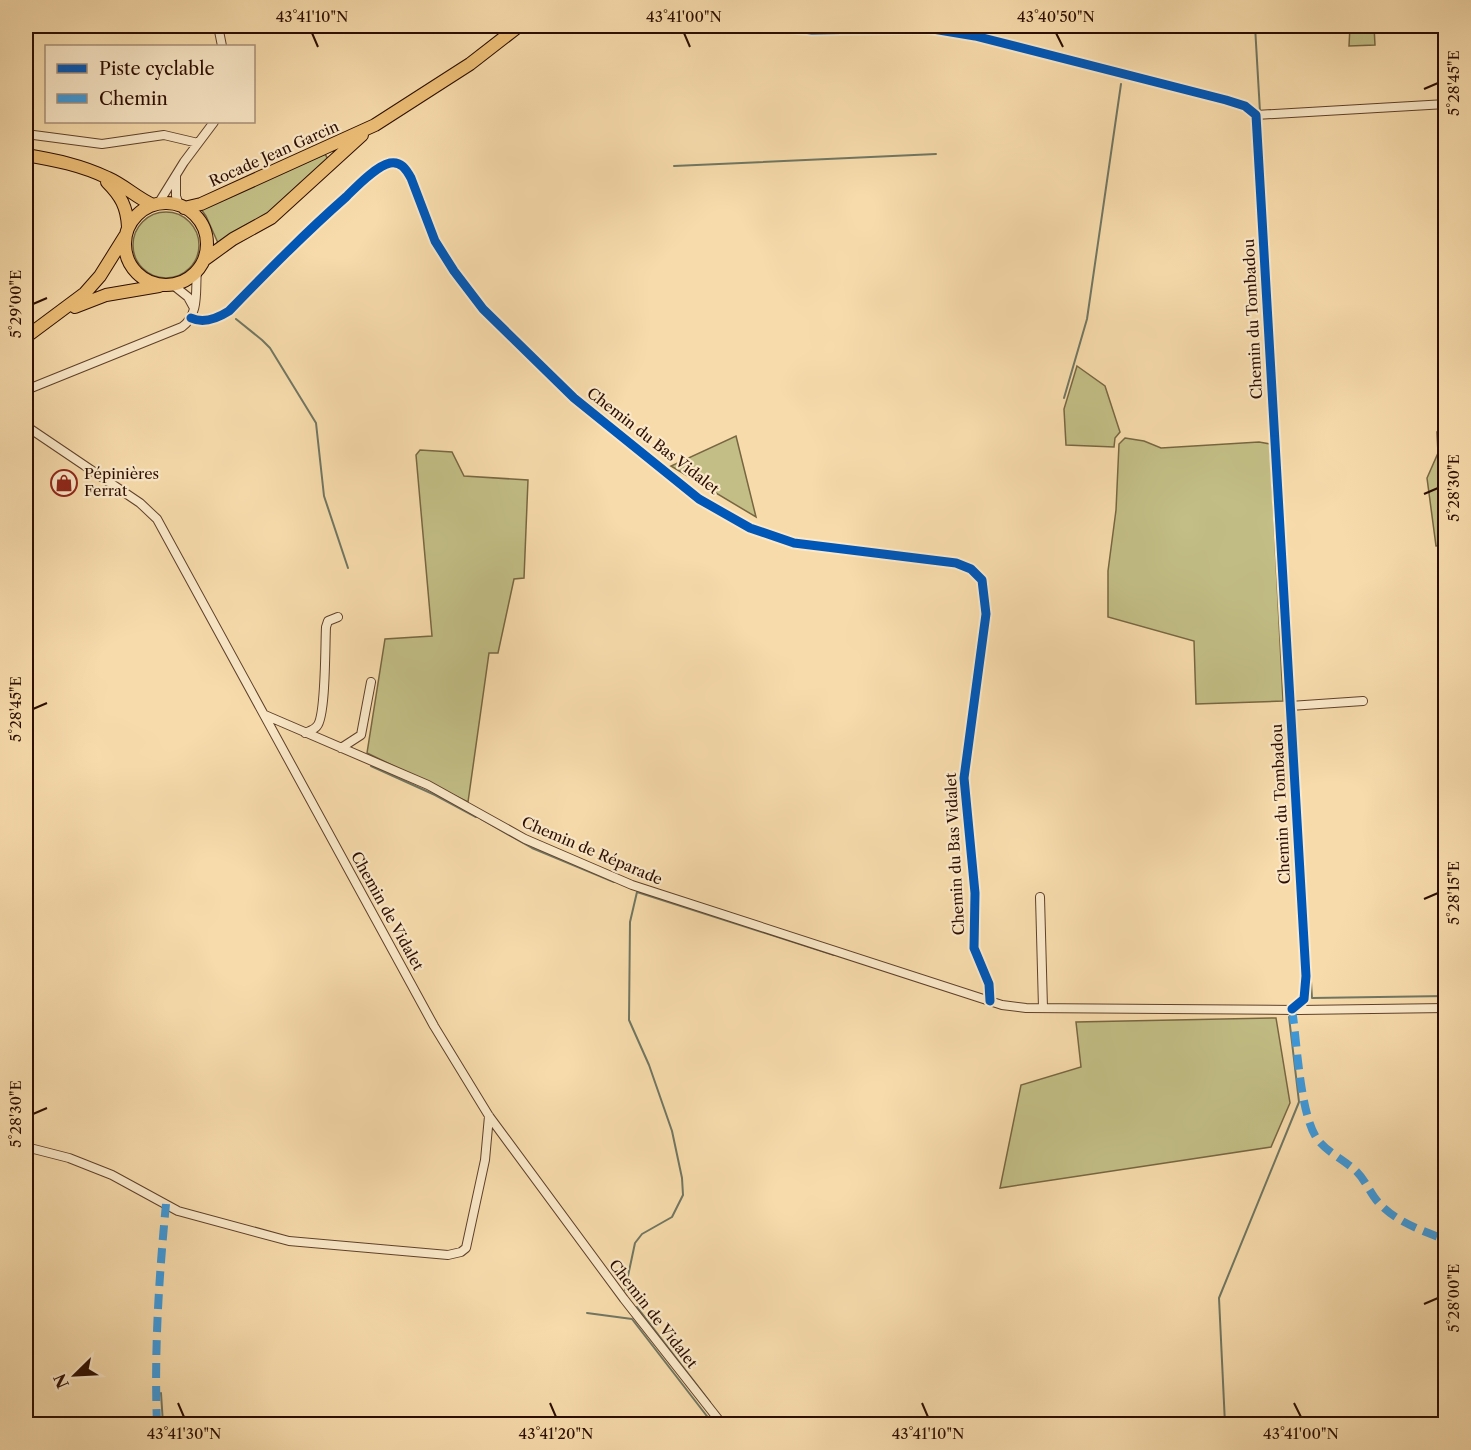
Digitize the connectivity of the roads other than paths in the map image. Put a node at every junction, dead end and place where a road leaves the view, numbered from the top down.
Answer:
1 (218, 26) edge
2 (519, 26) edge
3 (775, 26) edge
4 (222, 45) edge
5 (1446, 104) edge
6 (1256, 115) junction
7 (213, 123) edge
8 (375, 124) junction
9 (26, 134) edge
10 (198, 143) junction
11 (26, 155) edge
12 (100, 174) junction
13 (176, 174) junction
14 (156, 204) junction
15 (182, 206) junction
16 (127, 231) junction
17 (204, 260) junction
18 (197, 271) junction
19 (167, 285) junction
20 (194, 309) junction
21 (52, 318) junction
22 (191, 318) junction
23 (26, 337) edge
24 (26, 390) edge
25 (26, 426) edge
26 (338, 617) dead end
27 (371, 682) dead end
28 (1363, 701) dead end
29 (1290, 706) junction
30 (265, 716) junction
31 (305, 733) junction
32 (341, 748) junction
33 (1040, 897) dead end
34 (990, 1001) junction
35 (1043, 1008) junction
36 (1446, 1008) edge
37 (1292, 1010) junction
38 (489, 1116) junction
39 (26, 1147) edge
40 (722, 1425) edge

1 - 4 street
2 - 8 main road, Rocade Jean Garcin
3 - 6 street
5 - 6 street
6 - 29 street, Chemin du Tombadou
7 - 10 street
8 - 15 main road, Rocade Jean Garcin
8 - 17 main road, Rocade Jean Garcin
9 - 10 street
10 - 13 street
11 - 12 main road
12 - 14 main road
12 - 16 main road
13 - 14 street
13 - 15 street
14 - 15 main road
14 - 16 main road
15 - 17 main road
16 - 19 main road
16 - 21 main road
17 - 18 main road
18 - 19 main road
18 - 20 street
19 - 20 street
19 - 21 main road
20 - 22 street
21 - 23 main road
22 - 24 street
22 - 34 street, Chemin du Bas Vidalet
25 - 30 street, Chemin de Vidalet
26 - 31 street
27 - 32 street
28 - 29 street
29 - 37 street, Chemin du Tombadou
30 - 31 street, Chemin de Réparade
30 - 38 street, Chemin de Vidalet
31 - 32 street, Chemin de Réparade
32 - 34 street, Chemin de Réparade
33 - 35 street
34 - 35 street, Chemin de Réparade
35 - 37 street, Chemin de Réparade
36 - 37 street, Chemin de Réparade
38 - 39 street
38 - 40 street, Chemin de Vidalet

